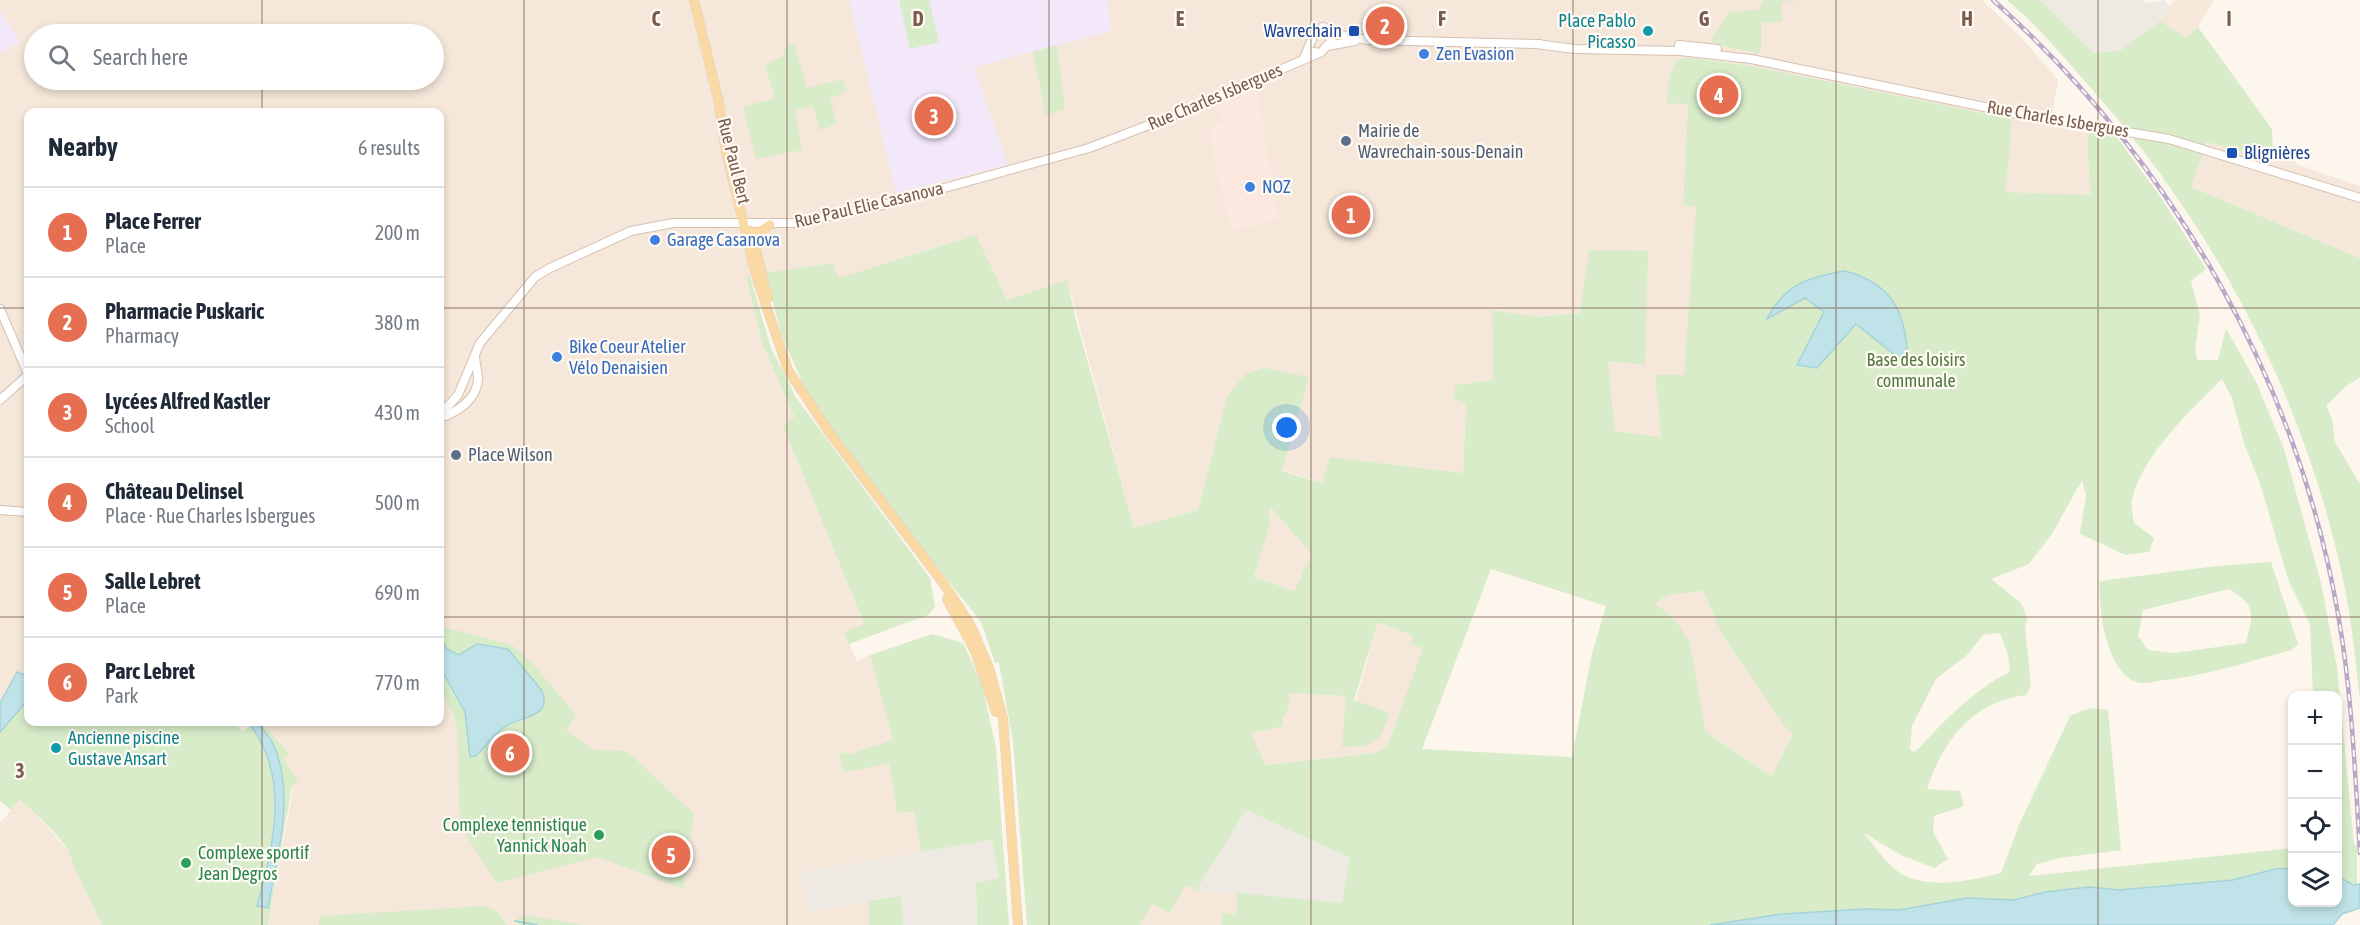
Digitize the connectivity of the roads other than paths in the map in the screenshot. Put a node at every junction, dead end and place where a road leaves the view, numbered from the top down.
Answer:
1 (694, 0) edge
2 (1331, 30) junction
3 (1368, 40) junction
4 (1327, 46) junction
5 (1314, 50) junction
6 (1125, 136) joint
7 (2360, 198) edge
8 (746, 225) junction
9 (770, 225) junction
10 (755, 244) junction
11 (0, 310) edge
12 (774, 333) junction
13 (475, 355) junction
14 (24, 365) edge
15 (24, 378) edge
16 (0, 400) edge
17 (444, 408) edge
18 (444, 416) edge
19 (0, 510) edge
20 (24, 512) edge
21 (1018, 925) edge

1 - 8 main road, Rue Paul Bert
2 - 3 main road, Rue Charles Isbergues
2 - 4 main road
2 - 5 main road
3 - 4 main road, Rue Charles Isbergues
3 - 7 main road, Rue Charles Isbergues
4 - 5 main road
5 - 6 main road, Rue Charles Isbergues
6 - 9 main road, Rue Paul Elie Casanova
8 - 9 main road, Rue Paul Elie Casanova
8 - 10 main road
8 - 12 main road
8 - 13 main road, Rue Paul Elie Casanova
9 - 10 main road
10 - 12 main road
11 - 14 main road
12 - 21 main road
13 - 17 main road
13 - 18 main road
15 - 16 main road
19 - 20 main road

